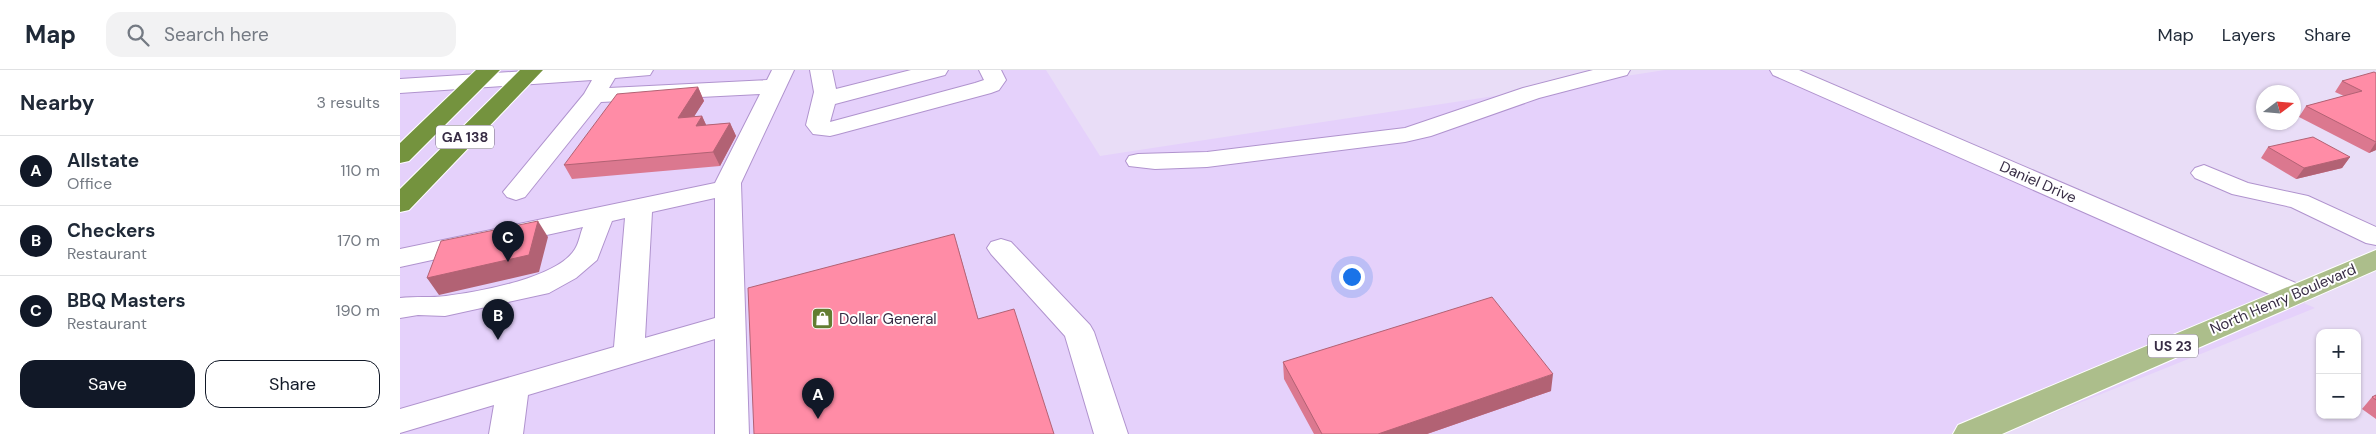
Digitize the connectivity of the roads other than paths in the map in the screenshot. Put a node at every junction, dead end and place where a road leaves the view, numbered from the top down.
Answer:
1 (642, 70) edge
2 (821, 70) edge
3 (937, 70) edge
4 (990, 70) edge
5 (1619, 70) edge
6 (1781, 70) edge
7 (608, 71) edge
8 (528, 74) edge
9 (483, 75) edge
10 (779, 78) edge
11 (400, 86) edge
12 (594, 96) junction
13 (826, 99) junction
14 (400, 156) edge
15 (1138, 161) dead end
16 (2204, 173) dead end
17 (728, 188) junction
18 (516, 192) dead end
19 (402, 200) edge
20 (639, 207) junction
21 (589, 218) junction
22 (2376, 237) edge
23 (1001, 248) dead end
24 (400, 258) edge
25 (2376, 259) edge
26 (2295, 294) junction
27 (409, 307) edge
28 (730, 324) junction
29 (629, 354) junction
30 (513, 388) junction
31 (400, 421) edge
32 (506, 434) edge
33 (732, 434) edge
34 (1111, 434) edge
35 (1970, 434) edge

1 - 7 street
2 - 13 street
3 - 13 street
4 - 13 street
5 - 15 street
6 - 26 street, Daniel Drive
7 - 8 street
7 - 12 street
8 - 9 street
8 - 19 highway, GA 138
9 - 11 street
9 - 14 highway, GA 138
10 - 12 street
10 - 17 street
12 - 18 street
16 - 22 street
17 - 20 street
17 - 28 street
20 - 21 street
20 - 29 street
21 - 24 street
21 - 27 street
23 - 34 street
25 - 26 main road, North Henry Boulevard / US 23
26 - 35 main road, North Henry Boulevard / US 23
28 - 29 street
28 - 33 street
29 - 30 street
30 - 31 street
30 - 32 street

